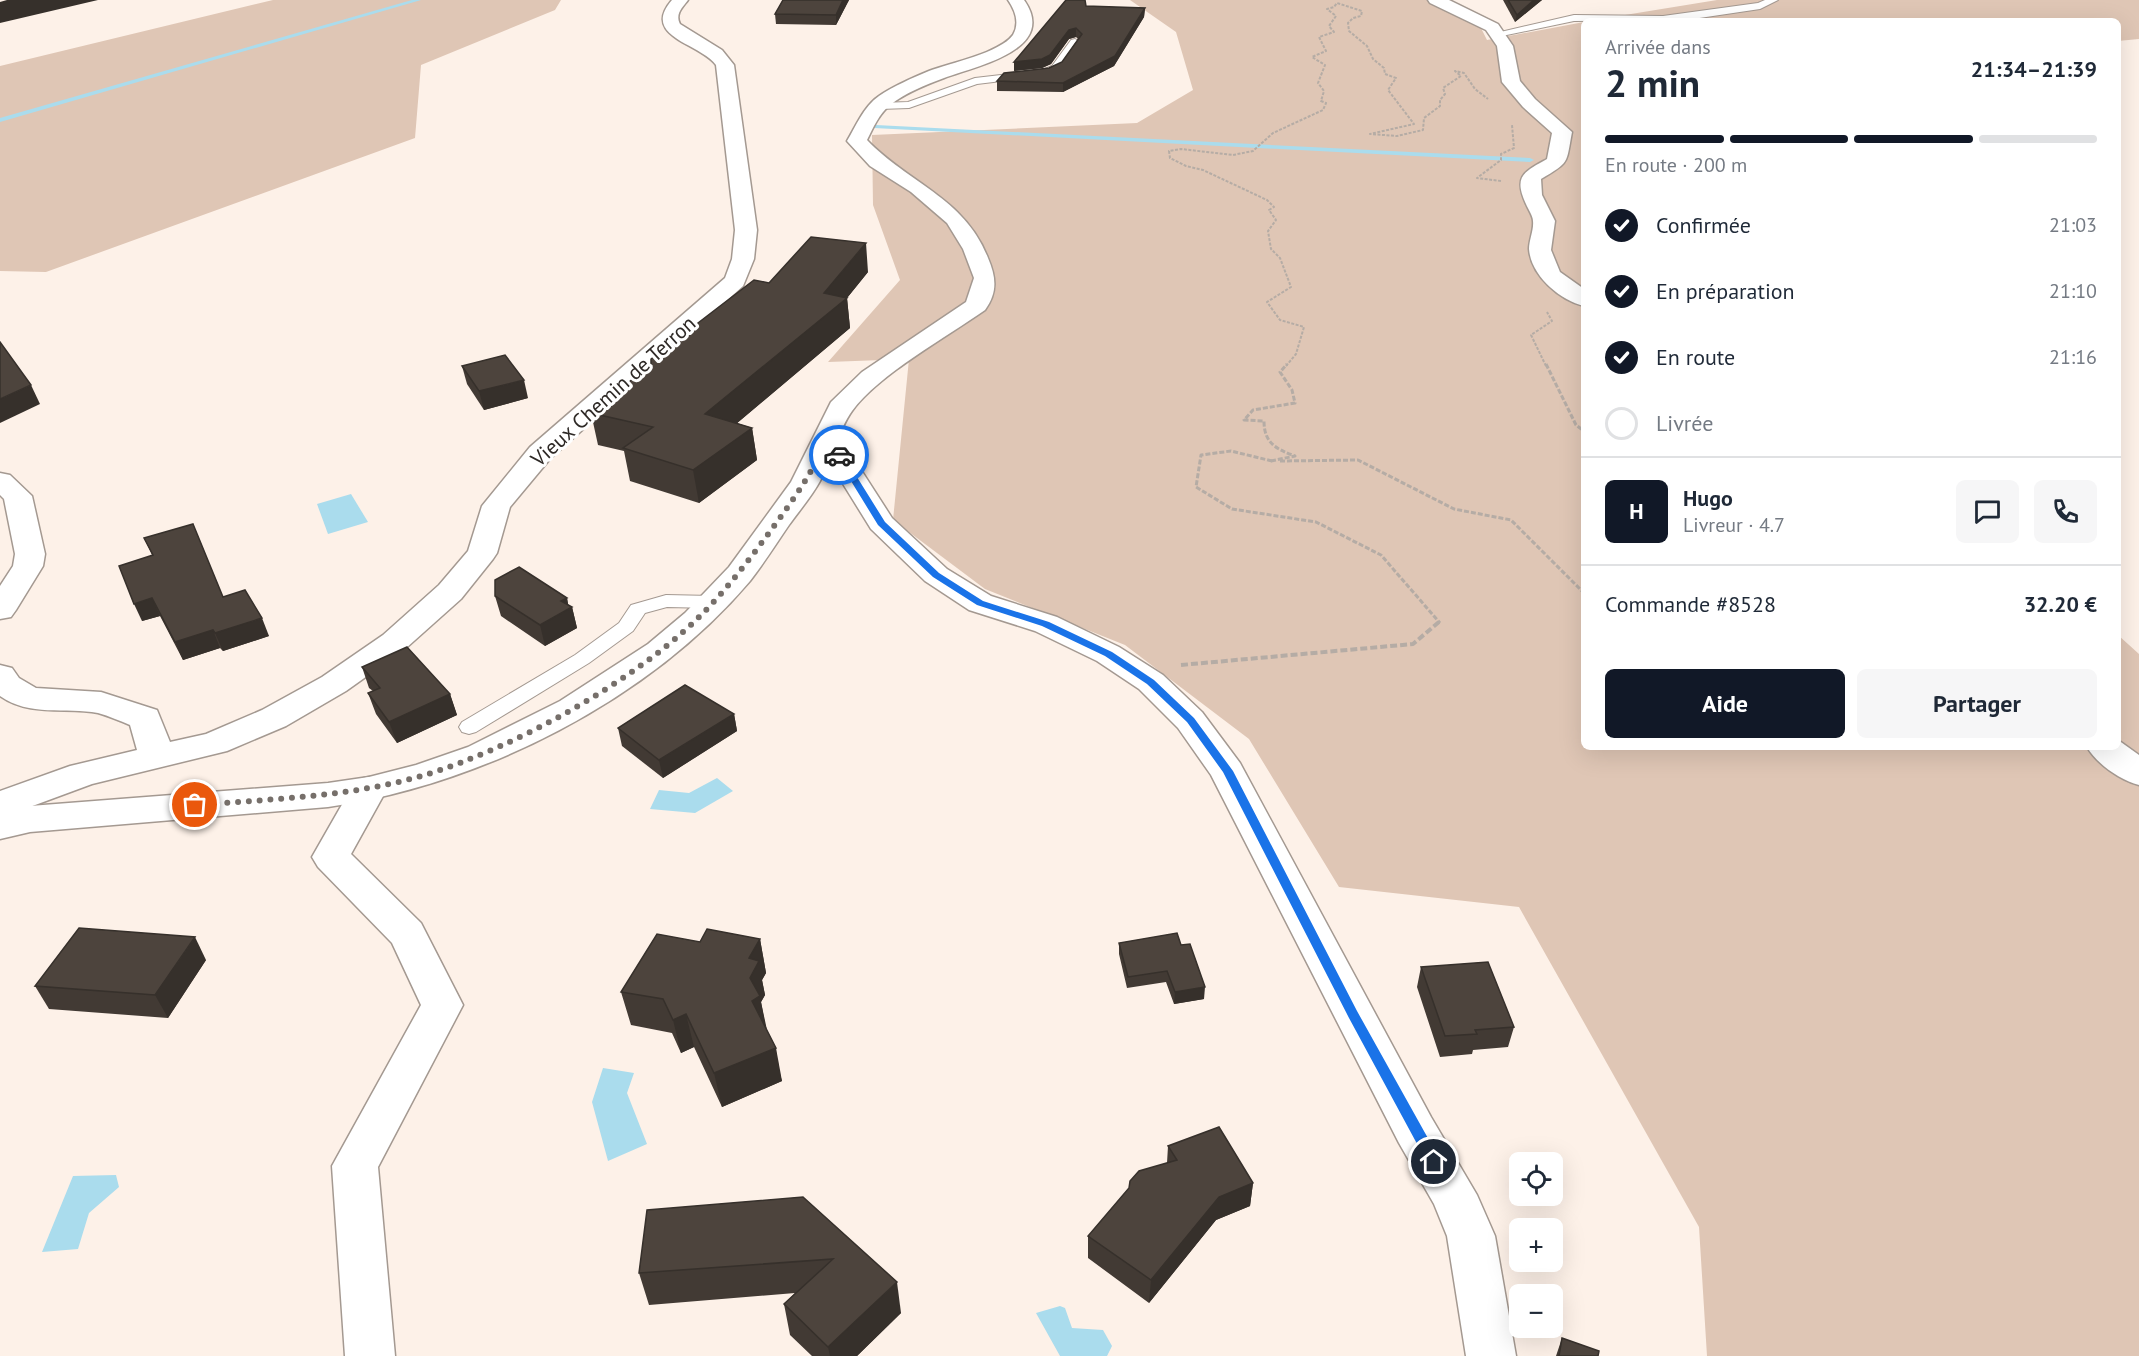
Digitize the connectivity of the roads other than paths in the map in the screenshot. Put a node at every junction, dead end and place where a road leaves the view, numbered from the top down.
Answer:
1 (680, 0) edge
2 (1016, 0) edge
3 (1436, 0) edge
4 (1773, 0) edge
5 (1581, 18) edge
6 (1674, 18) edge
7 (1497, 34) junction
8 (1076, 42) edge
9 (880, 106) junction
10 (1581, 297) edge
11 (827, 436) junction
12 (0, 481) edge
13 (712, 602) junction
14 (0, 610) edge
15 (0, 675) edge
16 (470, 727) dead end
17 (2108, 750) edge
18 (157, 758) junction
19 (2139, 773) edge
20 (369, 789) junction
21 (0, 805) edge
22 (0, 826) edge
23 (370, 1356) edge
24 (1491, 1356) edge

1 - 18 street, Vieux Chemin de Terron
2 - 9 street
3 - 7 street
4 - 6 lane
5 - 7 lane
7 - 10 street
8 - 9 lane
9 - 11 street
11 - 13 street
11 - 24 street
12 - 14 street
13 - 16 lane
13 - 20 street
15 - 18 street
17 - 19 street
18 - 21 street, Vieux Chemin de Terron
20 - 22 street
20 - 23 street

